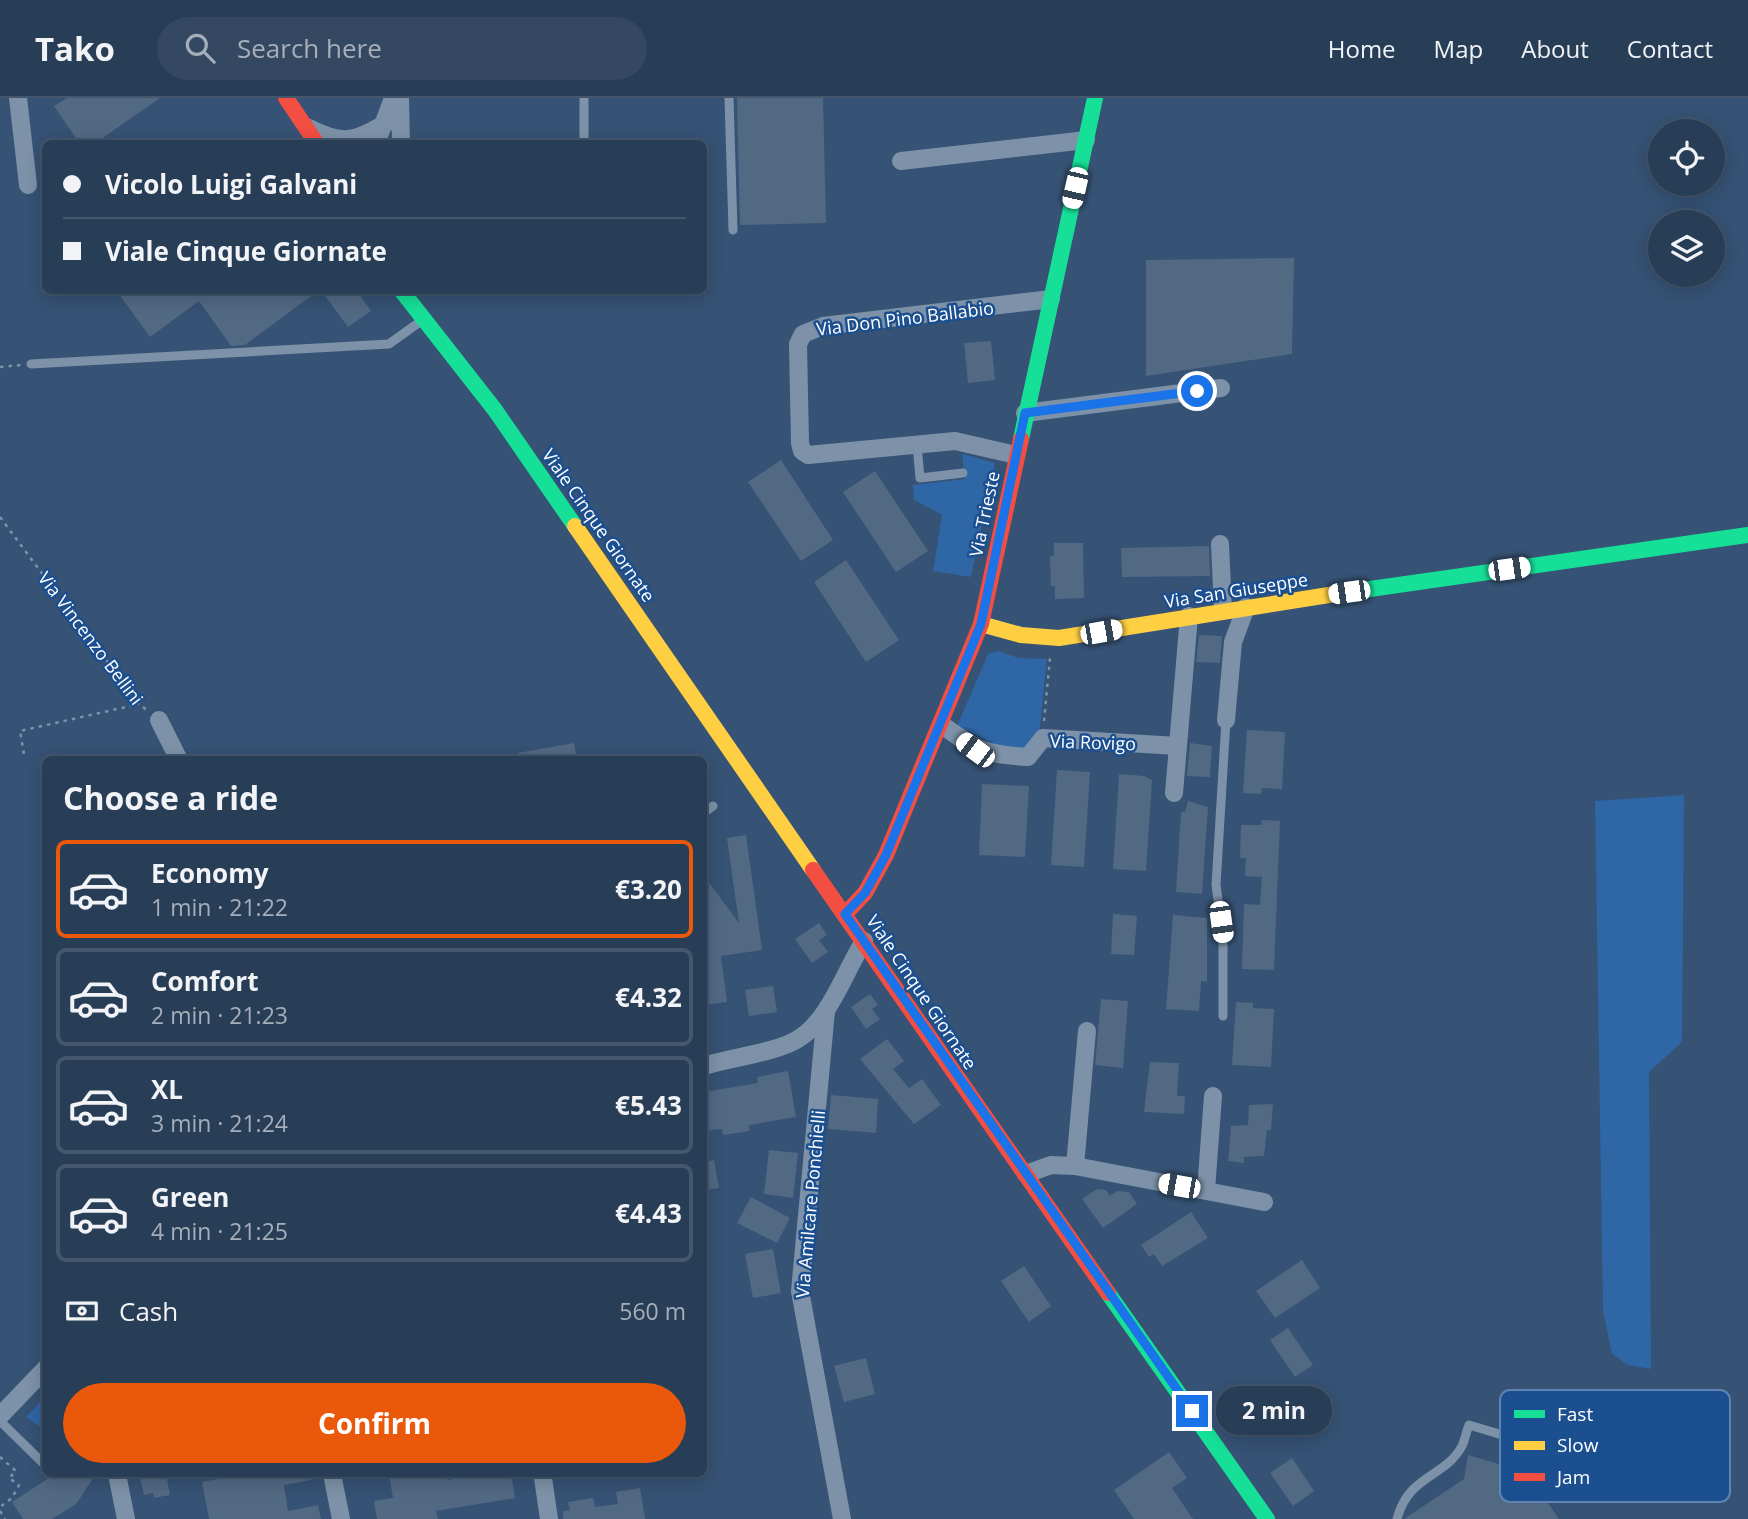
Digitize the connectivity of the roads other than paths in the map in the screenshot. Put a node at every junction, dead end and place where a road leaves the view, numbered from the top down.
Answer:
1 (18, 98) edge
2 (267, 98) edge
3 (274, 98) edge
4 (286, 98) edge
5 (393, 98) edge
6 (400, 98) edge
7 (583, 98) edge
8 (729, 98) edge
9 (1095, 98) edge
10 (386, 123) junction
11 (304, 138) edge
12 (378, 140) edge
13 (401, 140) edge
14 (584, 140) edge
15 (1086, 140) junction
16 (901, 161) dead end
17 (27, 185) dead end
18 (733, 230) dead end
19 (404, 294) edge
20 (422, 294) edge
21 (1051, 299) junction
22 (424, 320) junction
23 (31, 364) road end
24 (474, 382) junction
25 (1221, 387) dead end
26 (1025, 413) junction
27 (917, 445) junction
28 (1016, 455) junction
29 (962, 473) dead end
30 (1748, 535) edge
31 (1220, 544) dead end
32 (1246, 607) junction
33 (1223, 611) junction
34 (1189, 616) junction
35 (981, 624) junction
36 (159, 720) road end
37 (1226, 720) joint
38 (940, 724) junction
39 (1178, 746) junction
40 (177, 756) edge
41 (1174, 793) dead end
42 (713, 806) dead end
43 (707, 811) edge
44 (845, 914) junction
45 (864, 941) junction
46 (826, 1011) junction
47 (1223, 1016) dead end
48 (1087, 1031) dead end
49 (707, 1065) edge
50 (1213, 1096) dead end
51 (1074, 1166) junction
52 (1026, 1174) junction
53 (1206, 1190) junction
54 (1264, 1202) dead end
55 (42, 1372) edge
56 (0, 1416) edge
57 (0, 1421) edge
58 (1500, 1434) edge
59 (42, 1462) edge
60 (118, 1477) edge
61 (333, 1477) edge
62 (544, 1477) edge
63 (126, 1519) edge
64 (341, 1519) edge
65 (549, 1519) edge
66 (842, 1519) edge
67 (1267, 1519) edge
68 (1398, 1519) edge

1 - 17 street
2 - 11 main road
3 - 11 street
4 - 11 main road
5 - 10 street
6 - 13 street
7 - 14 lane
8 - 18 lane
9 - 15 main road, Via Trieste
10 - 11 street
10 - 12 street
15 - 16 street
15 - 21 main road, Via Trieste
19 - 22 main road, Viale Cinque Giornate
20 - 24 main road, Viale Cinque Giornate
21 - 26 main road, Via Trieste
21 - 27 street, Via Don Pino Ballabio
22 - 23 lane
22 - 24 main road, Viale Cinque Giornate
24 - 44 main road, Viale Cinque Giornate
25 - 26 street
26 - 28 main road, Via Trieste
27 - 28 street, Via Don Pino Ballabio
27 - 29 lane
28 - 35 main road, Via Trieste
30 - 32 main road, Via San Giuseppe
31 - 33 street
32 - 33 main road, Via San Giuseppe
32 - 37 street
33 - 34 main road, Via San Giuseppe
34 - 35 main road, Via San Giuseppe
34 - 39 street
35 - 38 main road, Via Trieste
36 - 40 street, Via Vincenzo Bellini
37 - 47 lane
38 - 39 street, Via Rovigo
38 - 44 main road, Via Trieste
39 - 41 street
42 - 43 lane
44 - 45 main road, Viale Cinque Giornate
45 - 46 street
45 - 52 main road, Viale Cinque Giornate
46 - 49 street
46 - 66 street, Via Amilcare Ponchielli
48 - 51 street
50 - 53 street
51 - 52 street
51 - 53 street
52 - 67 main road, Viale Cinque Giornate
53 - 54 street
55 - 56 street
57 - 59 lane
58 - 68 lane
60 - 63 street
61 - 64 street
62 - 65 street

